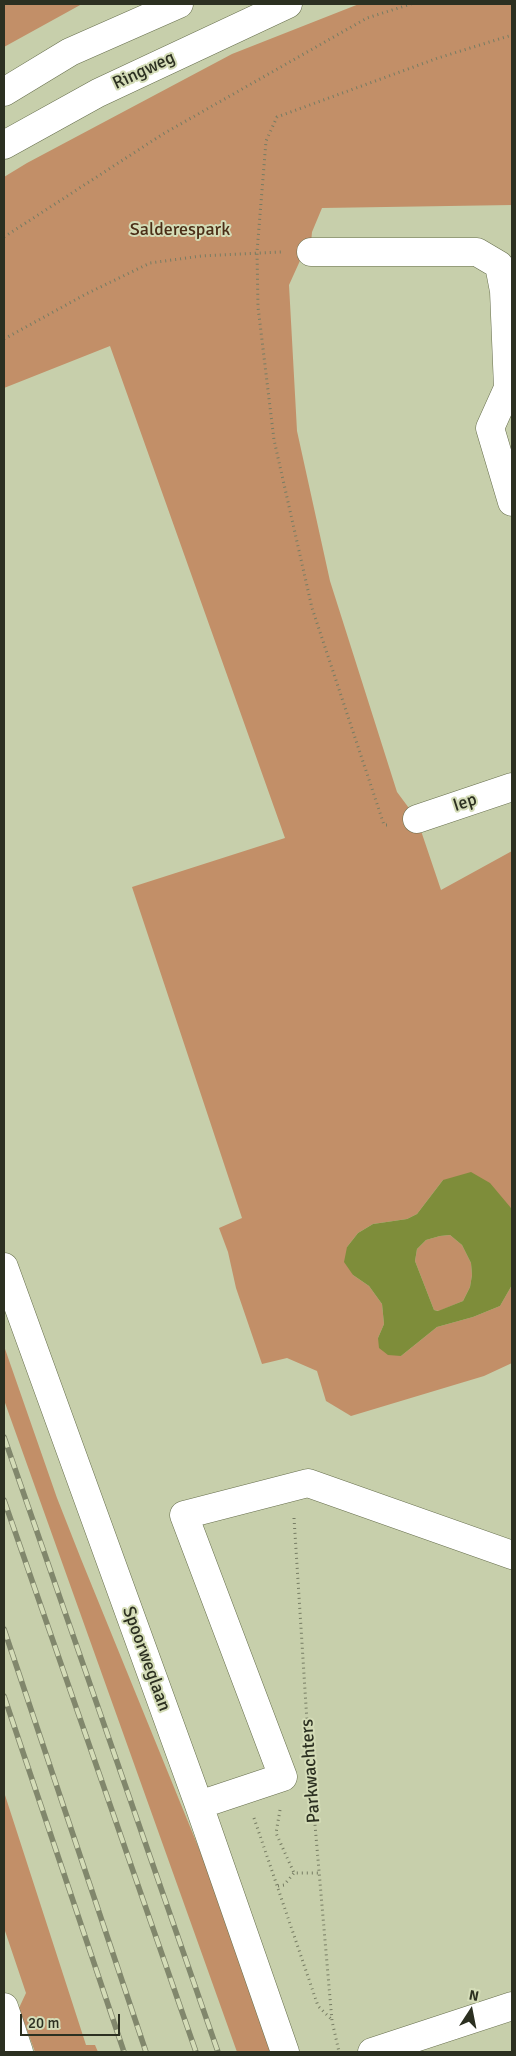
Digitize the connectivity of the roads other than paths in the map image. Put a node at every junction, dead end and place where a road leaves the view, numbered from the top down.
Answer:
1 (179, 4) edge
2 (288, 4) edge
3 (4, 92) edge
4 (4, 145) edge
5 (311, 252) dead end
6 (510, 388) edge
7 (512, 502) edge
8 (512, 787) edge
9 (417, 819) road end
10 (4, 1267) edge
11 (512, 1556) edge
12 (199, 1805) junction
13 (512, 2006) edge
14 (4, 2007) edge
15 (19, 2052) edge
16 (285, 2052) edge
17 (372, 2052) edge

1 - 3 street
2 - 4 street, Ringweg
5 - 6 street
6 - 7 street
8 - 9 street, Iep
10 - 12 street, Spoorweglaan
11 - 12 street, Parkwachters
12 - 16 street, Spoorweglaan
13 - 17 street
14 - 15 street

